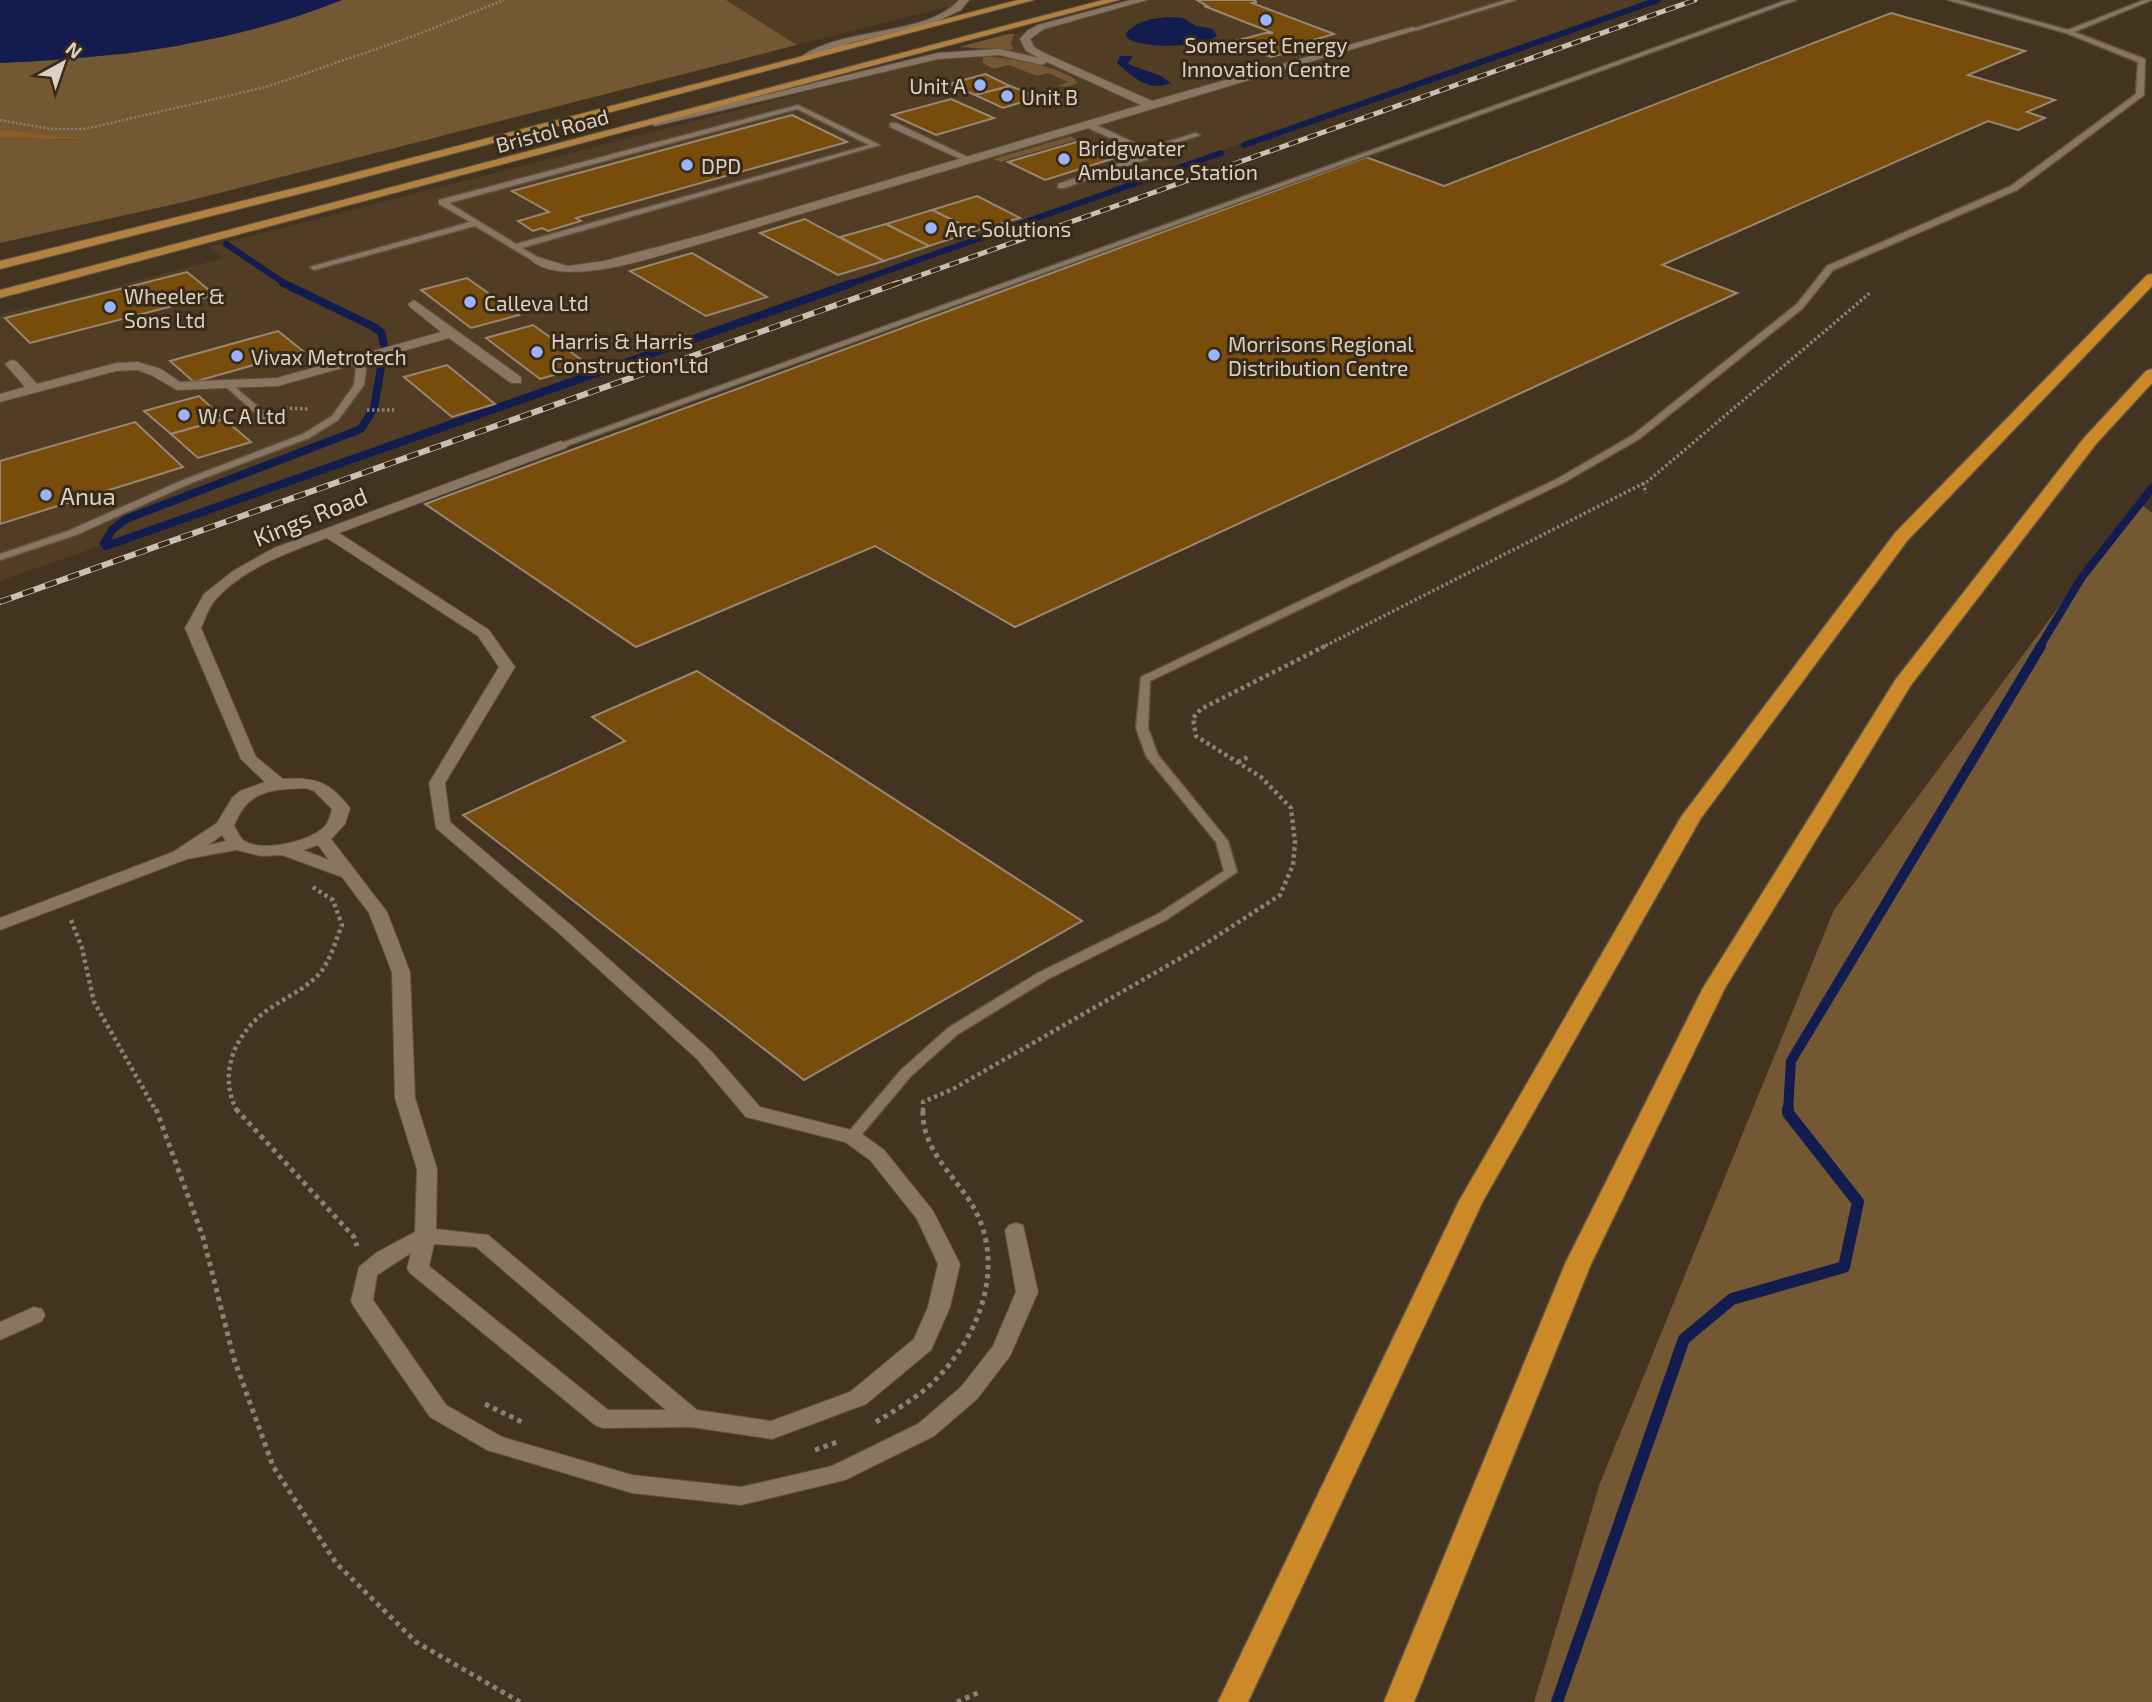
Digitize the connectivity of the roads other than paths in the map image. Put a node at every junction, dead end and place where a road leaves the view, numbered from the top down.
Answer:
1 (964, 0) edge
2 (1029, 0) edge
3 (1114, 0) edge
4 (1142, 0) edge
5 (1513, 0) edge
6 (1793, 0) edge
7 (1951, 0) edge
8 (2150, 0) edge
9 (1415, 29) joint
10 (2068, 33) junction
11 (806, 57) junction
12 (1069, 70) junction
13 (1150, 106) junction
14 (893, 125) dead end
15 (1089, 125) junction
16 (632, 128) junction
17 (1196, 135) dead end
18 (1145, 151) junction
19 (970, 160) junction
20 (1061, 186) dead end
21 (477, 223) junction
22 (515, 247) junction
23 (538, 261) joint
24 (0, 265) edge
25 (314, 267) dead end
26 (2152, 278) edge
27 (0, 294) edge
28 (414, 304) dead end
29 (451, 333) junction
30 (355, 360) junction
31 (11, 364) dead end
32 (2152, 374) edge
33 (516, 380) dead end
34 (229, 385) junction
35 (34, 389) junction
36 (0, 398) edge
37 (266, 418) dead end
38 (561, 445) joint
39 (329, 533) junction
40 (0, 556) edge
41 (248, 759) junction
42 (279, 785) junction
43 (242, 795) junction
44 (225, 826) junction
45 (321, 838) junction
46 (239, 844) junction
47 (286, 850) junction
48 (179, 856) junction
49 (346, 873) junction
50 (0, 924) edge
51 (852, 1137) junction
52 (1016, 1230) dead end
53 (425, 1236) junction
54 (34, 1315) dead end
55 (0, 1332) edge
56 (691, 1418) junction
57 (1233, 1702) edge
58 (1399, 1702) edge

1 - 11 street
2 - 11 main road, Bristol Road
3 - 16 main road, Bristol Road
4 - 12 street
5 - 9 lane
6 - 38 lane
7 - 10 lane
8 - 10 lane
9 - 13 street
10 - 51 lane
11 - 24 main road, Bristol Road
12 - 13 street
12 - 16 street
13 - 15 street
14 - 19 lane
15 - 18 lane
15 - 19 street
16 - 27 main road, Bristol Road
17 - 18 lane
18 - 20 lane
19 - 23 street
21 - 22 lane
21 - 22 lane
21 - 25 lane
22 - 23 lane
26 - 57 highway
28 - 29 street
29 - 30 street
29 - 33 street
30 - 34 street
30 - 40 lane
31 - 35 street
32 - 58 highway
34 - 35 street
34 - 37 lane
35 - 36 street
38 - 39 street, Kings Road
39 - 41 street, Kings Road
39 - 51 street
41 - 42 street, Kings Road
41 - 43 street
42 - 43 street
42 - 45 street
43 - 44 street
44 - 46 street
44 - 48 street
45 - 47 street
45 - 49 street
46 - 47 street
46 - 48 street
47 - 49 street
48 - 50 street
49 - 53 street
51 - 56 street
52 - 53 street
53 - 56 street
53 - 56 street
54 - 55 street

